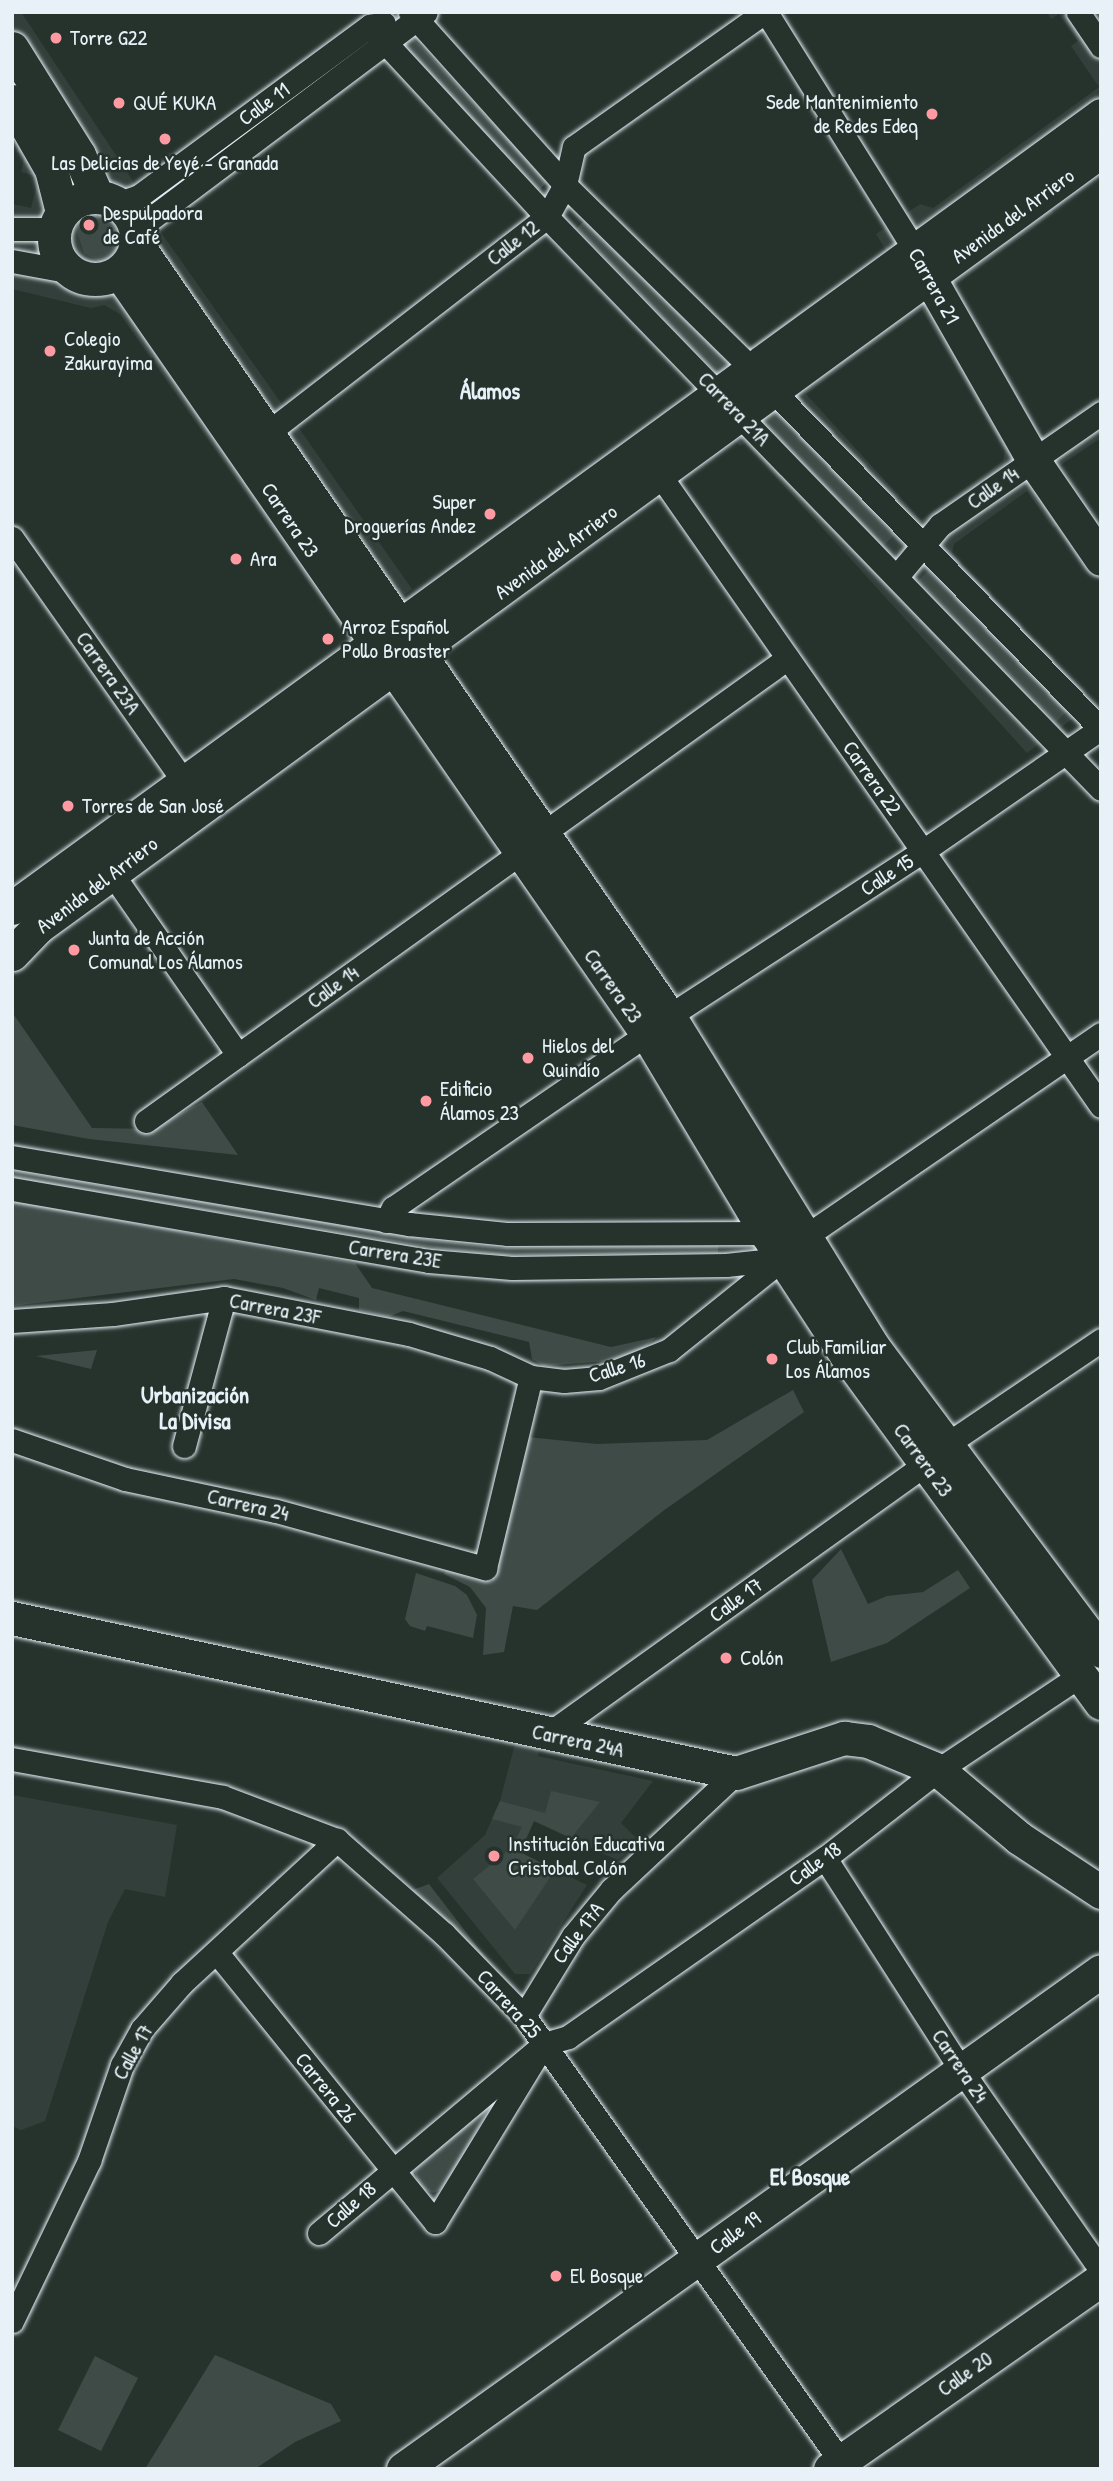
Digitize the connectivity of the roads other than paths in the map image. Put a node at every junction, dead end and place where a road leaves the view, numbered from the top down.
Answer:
1 (766, 12) edge
2 (1078, 12) edge
3 (417, 14) edge
4 (376, 34) junction
5 (1101, 46) edge
6 (12, 48) edge
7 (12, 101) edge
8 (1101, 115) edge
9 (1101, 151) edge
10 (565, 185) junction
11 (547, 217) junction
12 (122, 218) junction
13 (59, 220) junction
14 (12, 229) edge
15 (12, 261) edge
16 (922, 265) junction
17 (72, 272) junction
18 (119, 272) junction
19 (763, 381) junction
20 (729, 405) junction
21 (1101, 412) edge
22 (266, 434) junction
23 (1033, 460) junction
24 (652, 463) junction
25 (12, 538) edge
26 (919, 545) junction
27 (1101, 559) edge
28 (897, 576) junction
29 (397, 648) junction
30 (788, 658) junction
31 (1101, 729) edge
32 (1066, 754) junction
33 (184, 782) junction
34 (1101, 789) edge
35 (203, 809) junction
36 (531, 843) junction
37 (923, 851) junction
38 (103, 861) junction
39 (21, 915) edge
40 (12, 954) edge
41 (658, 1025) junction
42 (1101, 1034) edge
43 (238, 1055) junction
44 (1067, 1058) junction
45 (1101, 1106) edge
46 (146, 1121) dead end
47 (12, 1157) edge
48 (12, 1189) edge
49 (386, 1221) junction
50 (784, 1243) junction
51 (224, 1297) junction
52 (12, 1321) edge
53 (1101, 1340) edge
54 (531, 1377) junction
55 (12, 1440) edge
56 (184, 1446) dead end
57 (936, 1454) junction
58 (12, 1618) edge
59 (1091, 1663) edge
60 (1101, 1703) edge
61 (547, 1735) junction
62 (12, 1759) edge
63 (938, 1770) junction
64 (736, 1773) junction
65 (337, 1840) junction
66 (825, 1858) junction
67 (1101, 1892) edge
68 (218, 1954) junction
69 (1101, 1972) edge
70 (524, 2016) junction
71 (544, 2043) junction
72 (962, 2070) junction
73 (392, 2169) junction
74 (319, 2233) dead end
75 (699, 2258) junction
76 (1101, 2270) edge
77 (1101, 2279) edge
78 (12, 2321) edge
79 (839, 2466) edge
80 (403, 2469) edge

1 - 10 street, Calle 12
1 - 16 street, Carrera 21
2 - 5 street
3 - 4 street, Calle 11
3 - 10 street, Carrera 21A
4 - 11 street, Carrera 21A
4 - 12 street, Calle 11
4 - 12 street, Calle 11
6 - 12 street, Carrera 23
7 - 13 street
8 - 16 street, Avenida del Arriero
9 - 16 street, Avenida del Arriero
10 - 11 street, Calle 12
10 - 19 street, Carrera 21A
11 - 20 street, Carrera 21A
11 - 22 street, Calle 12
12 - 13 street
12 - 18 street
12 - 22 street, Carrera 23
13 - 14 street
13 - 17 street
15 - 17 street
16 - 19 street, Avenida del Arriero
16 - 23 street, Carrera 21
17 - 18 street
18 - 29 street, Carrera 23
19 - 20 street, Avenida del Arriero
19 - 26 street, Carrera 21A
20 - 24 street, Avenida del Arriero
20 - 28 street, Carrera 21A
21 - 23 street, Calle 14
22 - 29 street, Carrera 23
23 - 26 street, Calle 14
23 - 27 street, Carrera 21
24 - 29 street, Avenida del Arriero
24 - 30 street, Carrera 22
25 - 33 street, Carrera 23A
26 - 28 street, Calle 14
26 - 31 street, Carrera 21A
28 - 32 street, Carrera 21A
29 - 33 street, Avenida del Arriero
29 - 35 street, Avenida del Arriero
29 - 36 street, Carrera 23
30 - 36 street, Calle 14
30 - 37 street, Carrera 22
31 - 32 street, Calle 15
32 - 34 street, Carrera 21A
32 - 37 street, Calle 15
33 - 35 street, Carrera 23A
33 - 38 street, Avenida del Arriero
35 - 38 street, Avenida del Arriero
36 - 41 street, Carrera 23
36 - 43 street, Calle 14
37 - 41 street, Calle 15
37 - 44 street, Carrera 22
38 - 39 street, Avenida del Arriero
38 - 43 street
39 - 40 street, Avenida del Arriero
41 - 49 street, Calle 15
41 - 50 street, Carrera 23
42 - 44 street, Calle 16
43 - 46 street, Calle 14
44 - 45 street, Carrera 22
44 - 50 street, Calle 16
47 - 49 street, Carrera 23E
48 - 50 street, Carrera 23E
49 - 50 street, Carrera 23E
50 - 54 street, Calle 16
50 - 57 street, Carrera 23
51 - 52 street, Carrera 23F
51 - 54 street, Carrera 23F
51 - 56 street
53 - 57 street, Calle 17
54 - 55 street, Carrera 24
57 - 59 street, Carrera 23
57 - 61 street, Calle 17
58 - 61 street, Carrera 24A
59 - 60 street, Carrera 23
59 - 63 street, Calle 18
61 - 64 street, Carrera 24A
62 - 65 street, Carrera 25
63 - 64 street
63 - 66 street, Calle 18
63 - 67 street
64 - 70 street, Calle 17A
65 - 68 street, Calle 17
65 - 70 street, Carrera 25
66 - 71 street, Calle 18
66 - 72 street, Carrera 24
68 - 73 street, Carrera 26
68 - 78 street, Calle 17
69 - 72 street, Calle 19
70 - 71 street, Carrera 25
71 - 73 street, Calle 18
71 - 73 street, Carrera 26
71 - 75 street, Carrera 25
72 - 75 street, Calle 19
72 - 76 street, Carrera 24
73 - 74 street, Calle 18
75 - 79 street, Carrera 25
75 - 80 street, Calle 19
77 - 79 street, Calle 20

